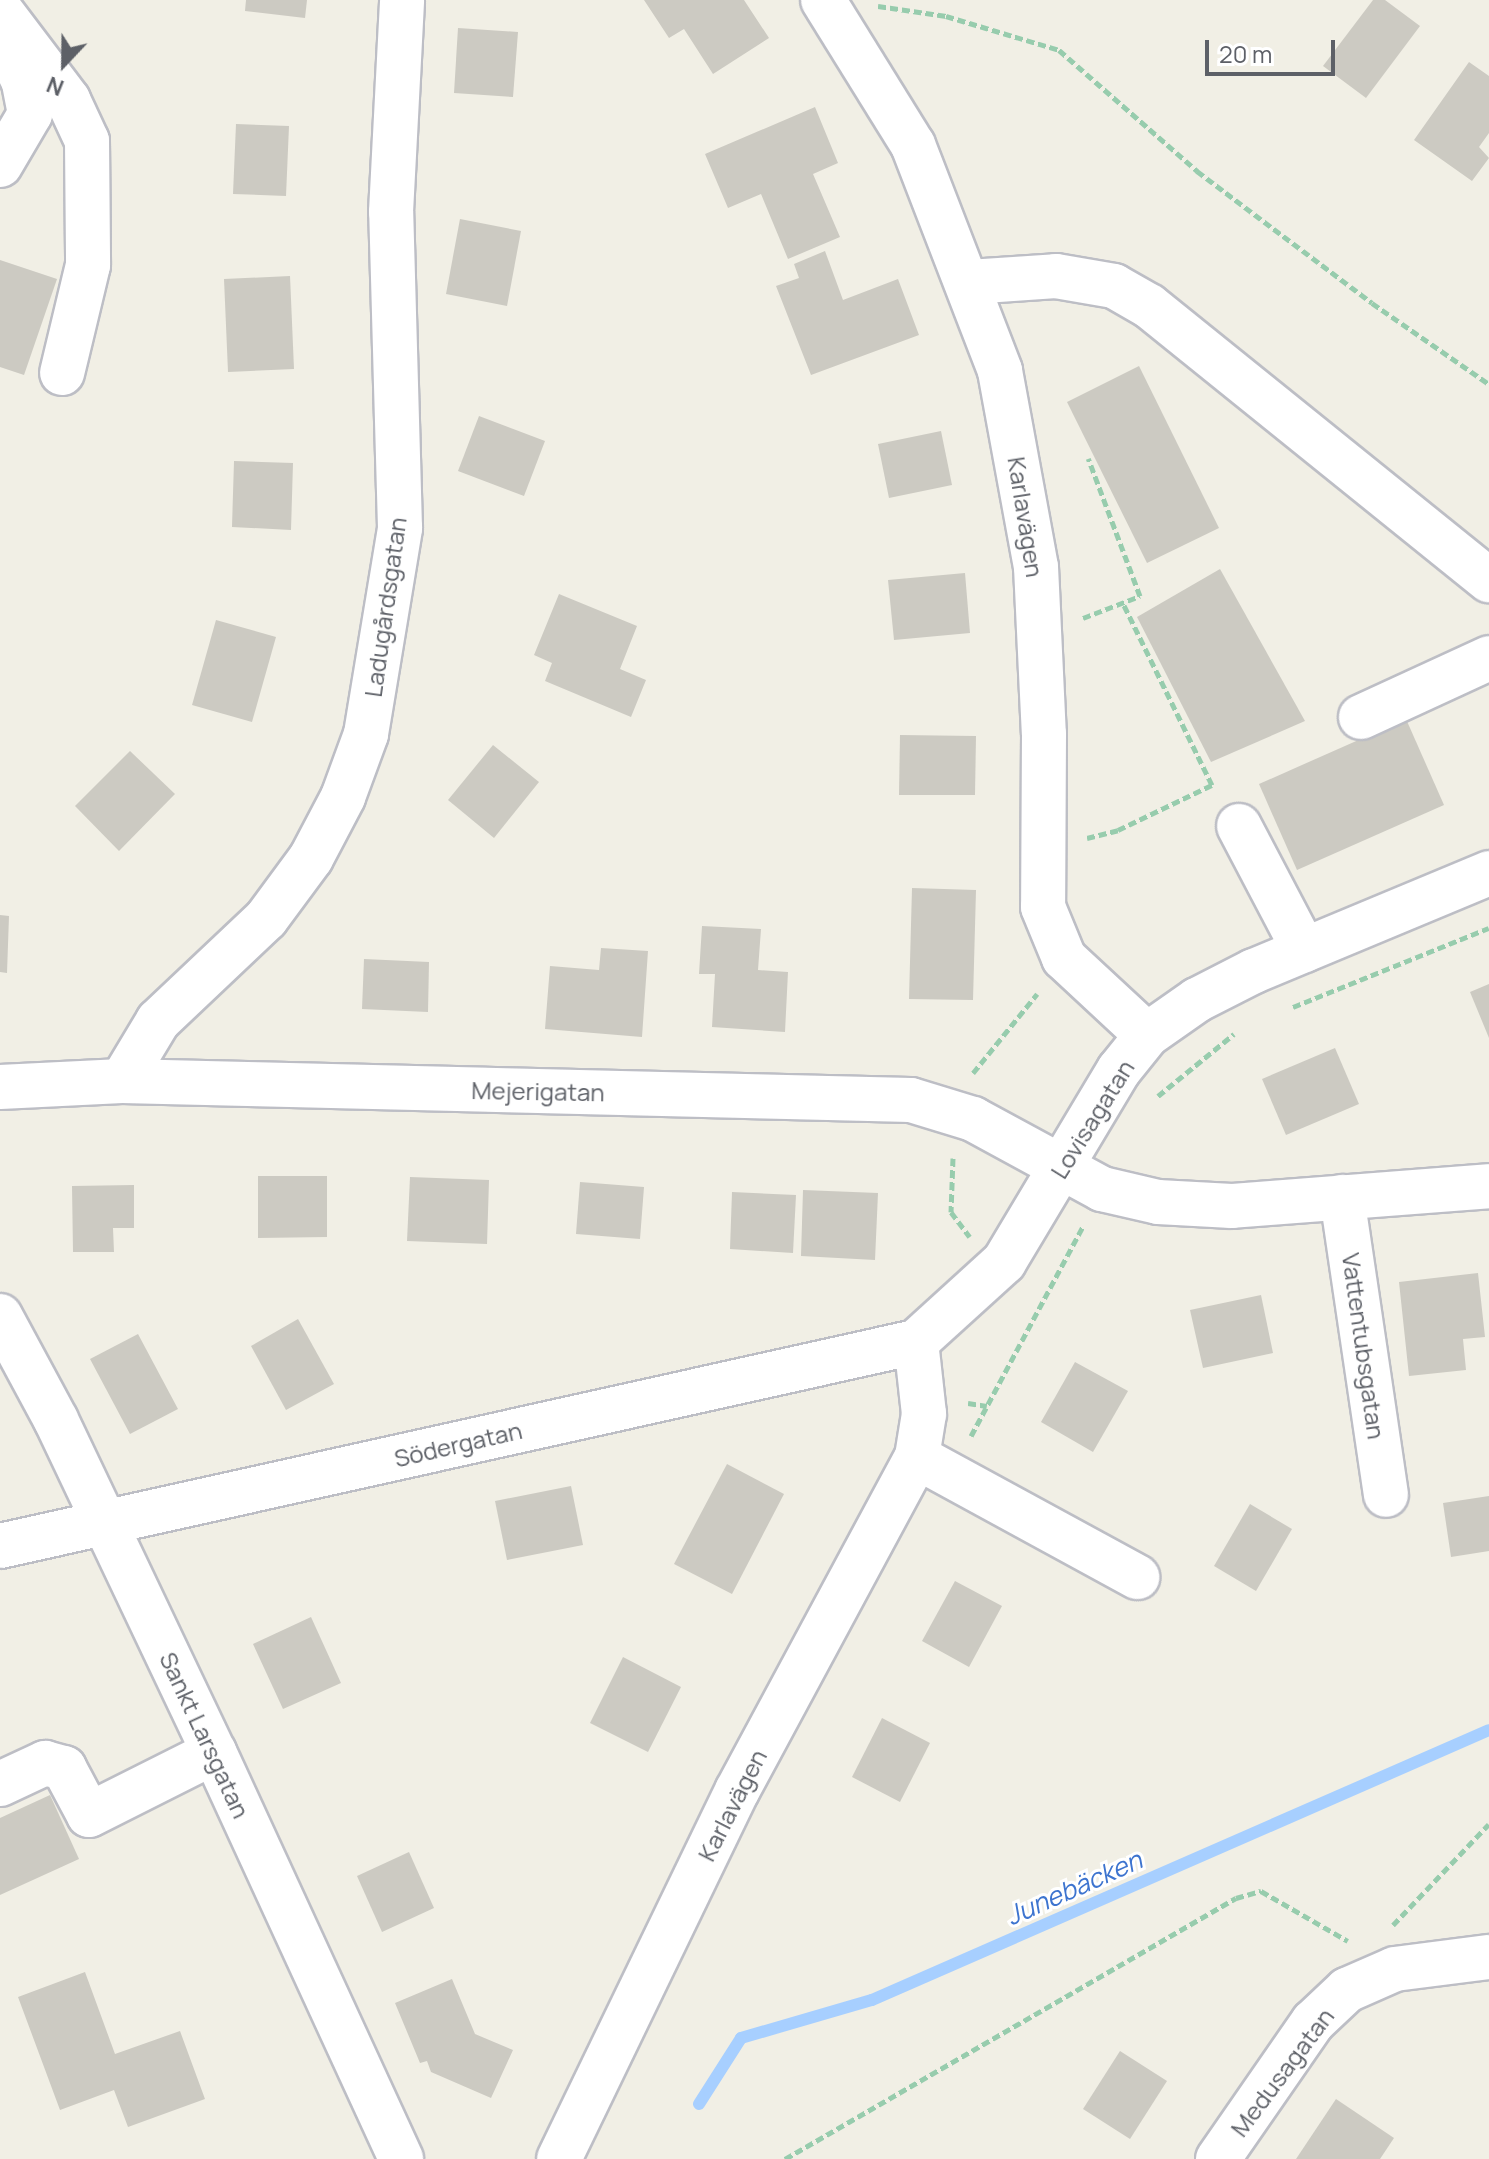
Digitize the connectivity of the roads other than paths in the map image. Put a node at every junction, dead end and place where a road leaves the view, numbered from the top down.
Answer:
1 (402, 0) edge
2 (823, 0) edge
3 (0, 10) edge
4 (0, 33) edge
5 (0, 165) edge
6 (969, 282) junction
7 (62, 373) dead end
8 (1489, 580) edge
9 (1489, 658) edge
10 (1361, 717) dead end
11 (1239, 826) dead end
12 (1489, 873) edge
13 (1304, 950) junction
14 (1147, 1035) junction
15 (122, 1081) junction
16 (0, 1087) edge
17 (1061, 1168) junction
18 (1489, 1186) edge
19 (1342, 1197) junction
20 (0, 1316) edge
21 (916, 1342) junction
22 (917, 1457) junction
23 (1386, 1495) dead end
24 (103, 1523) junction
25 (0, 1546) edge
26 (1137, 1577) dead end
27 (214, 1752) junction
28 (0, 1784) edge
29 (1489, 1957) edge
30 (401, 2159) edge
31 (559, 2159) edge
32 (1218, 2159) edge

1 - 15 street, Ladugårdsgatan
2 - 6 street, Karlavägen
3 - 7 street
4 - 5 street
6 - 8 street
6 - 14 street, Karlavägen
9 - 10 street
11 - 13 street
12 - 13 street, Lovisagatan
13 - 14 street, Lovisagatan
14 - 17 street, Lovisagatan
15 - 16 street, Mejerigatan
15 - 17 street, Mejerigatan
17 - 19 street
17 - 21 street, Lovisagatan
18 - 19 street
19 - 23 street, Vattentubsgatan
20 - 24 street, Sankt Larsgatan
21 - 22 street, Karlavägen
21 - 24 street, Södergatan
22 - 26 street
22 - 31 street, Karlavägen
24 - 25 street, Södergatan
24 - 27 street, Sankt Larsgatan
27 - 28 street
27 - 30 street, Sankt Larsgatan
29 - 32 street, Medusagatan

